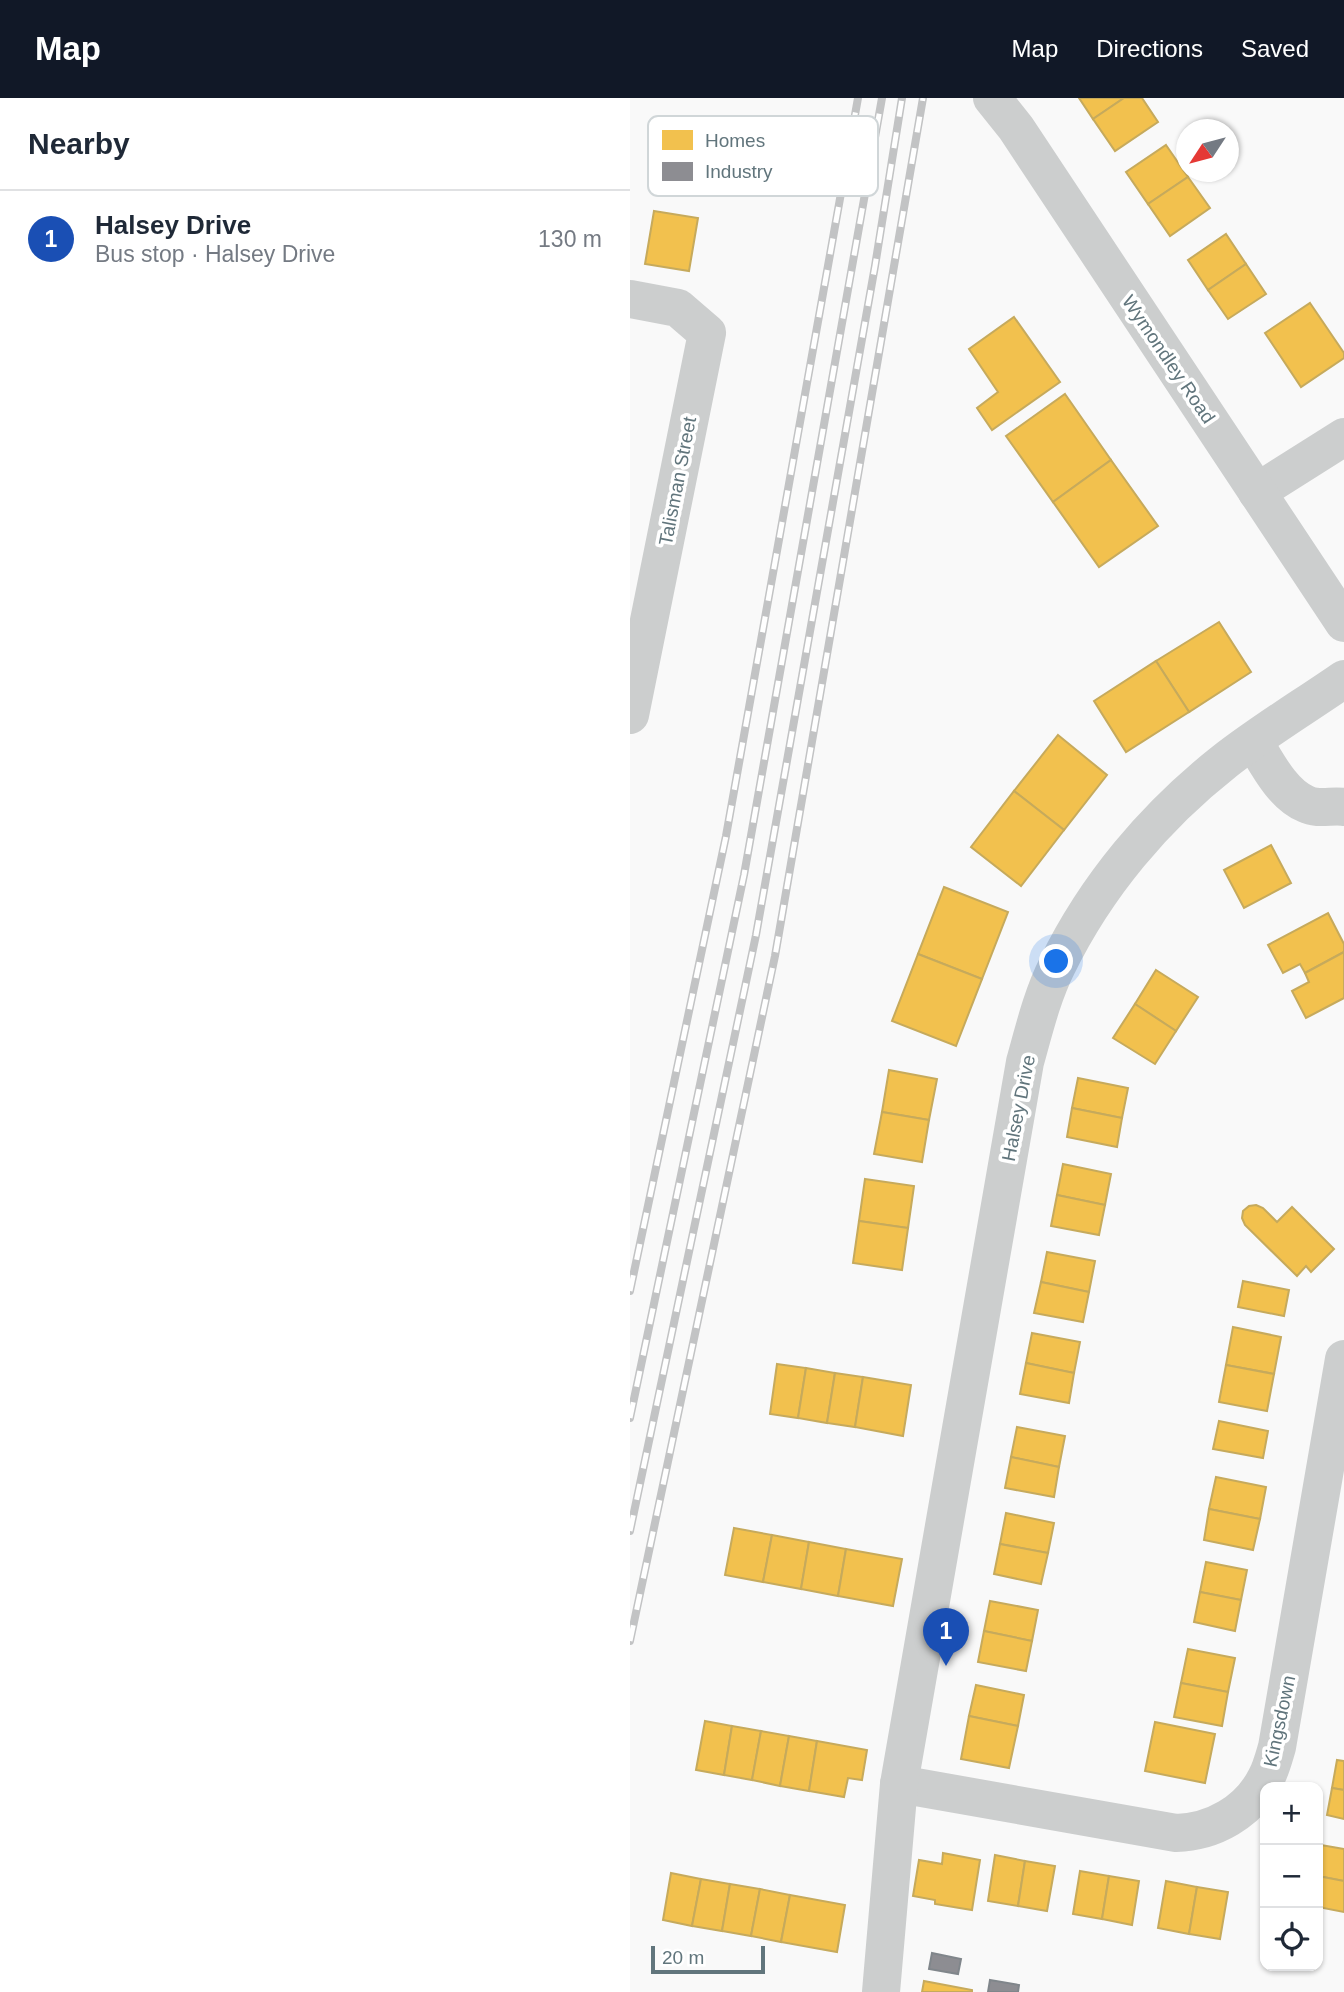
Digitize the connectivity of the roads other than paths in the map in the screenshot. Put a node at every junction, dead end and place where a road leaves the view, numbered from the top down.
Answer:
1 (992, 98) edge
2 (630, 299) edge
3 (1344, 437) edge
4 (1257, 492) junction
5 (1344, 623) edge
6 (634, 677) edge
7 (1344, 679) edge
8 (630, 715) edge
9 (1254, 741) junction
10 (1344, 807) edge
11 (1344, 1359) edge
12 (899, 1784) junction
13 (881, 1992) edge

1 - 4 street, Wymondley Road
2 - 6 street, Talisman Street
3 - 4 street
4 - 5 street, Wymondley Road
6 - 8 street, Talisman Street
7 - 9 street, Halsey Drive
9 - 10 street
9 - 12 street, Halsey Drive
11 - 12 street, Kingsdown
12 - 13 street, Halsey Drive

